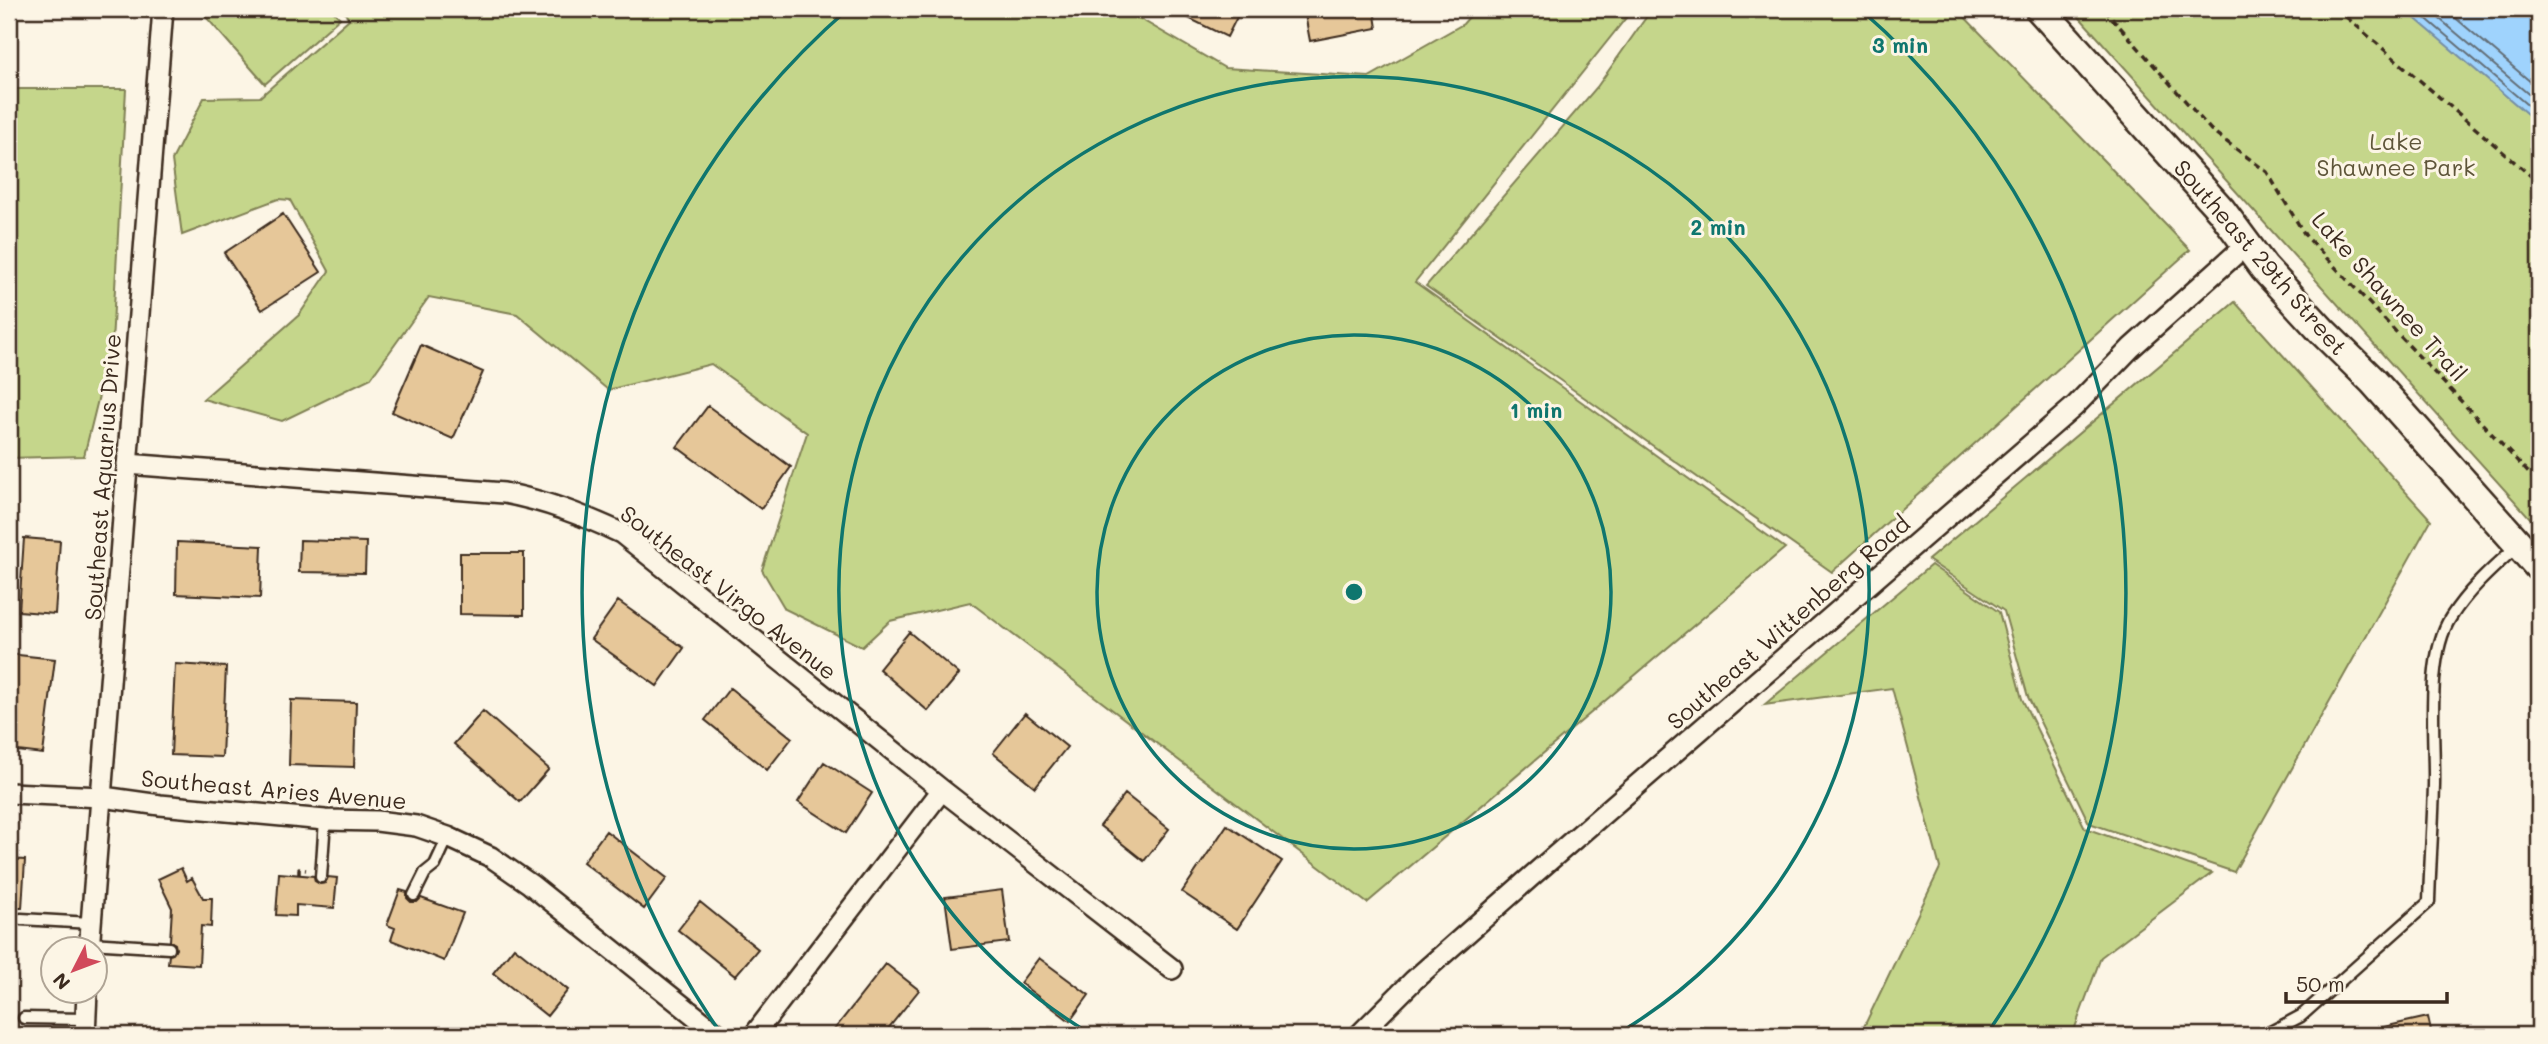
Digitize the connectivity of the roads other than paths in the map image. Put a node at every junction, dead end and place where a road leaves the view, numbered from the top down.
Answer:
1 (163, 9) edge
2 (2040, 9) edge
3 (2247, 244) junction
4 (127, 464) junction
5 (2519, 544) junction
6 (2539, 567) edge
7 (942, 790) junction
8 (9, 793) edge
9 (103, 797) junction
10 (325, 820) junction
11 (448, 837) junction
12 (321, 877) dead end
13 (414, 895) dead end
14 (21, 919) dead end
15 (92, 923) junction
16 (90, 936) edge
17 (108, 946) edge
18 (169, 948) dead end
19 (1172, 969) dead end
20 (86, 1006) edge
21 (24, 1018) dead end
22 (85, 1027) edge
23 (719, 1035) edge
24 (754, 1035) edge
25 (1359, 1035) edge
26 (2265, 1035) edge

1 - 4 street, Southeast Aquarius Drive
2 - 3 main road, Southeast 29th Street
3 - 5 main road, Southeast 29th Street
3 - 25 street, Southeast Wittenberg Road
4 - 7 street, Southeast Virgo Avenue
4 - 9 street, Southeast Aquarius Drive
5 - 6 main road, Southeast 29th Street
5 - 26 lane
7 - 19 street, Southeast Virgo Avenue
7 - 24 street
8 - 9 street, Southeast Aries Avenue
9 - 10 street, Southeast Aries Avenue
9 - 15 street, Southeast Aquarius Drive
10 - 11 street, Southeast Aries Avenue
10 - 12 lane
11 - 13 lane
11 - 23 street, Southeast Aries Avenue
14 - 15 lane
15 - 16 street, Southeast Aquarius Drive
17 - 18 lane
20 - 22 street
21 - 22 lane

